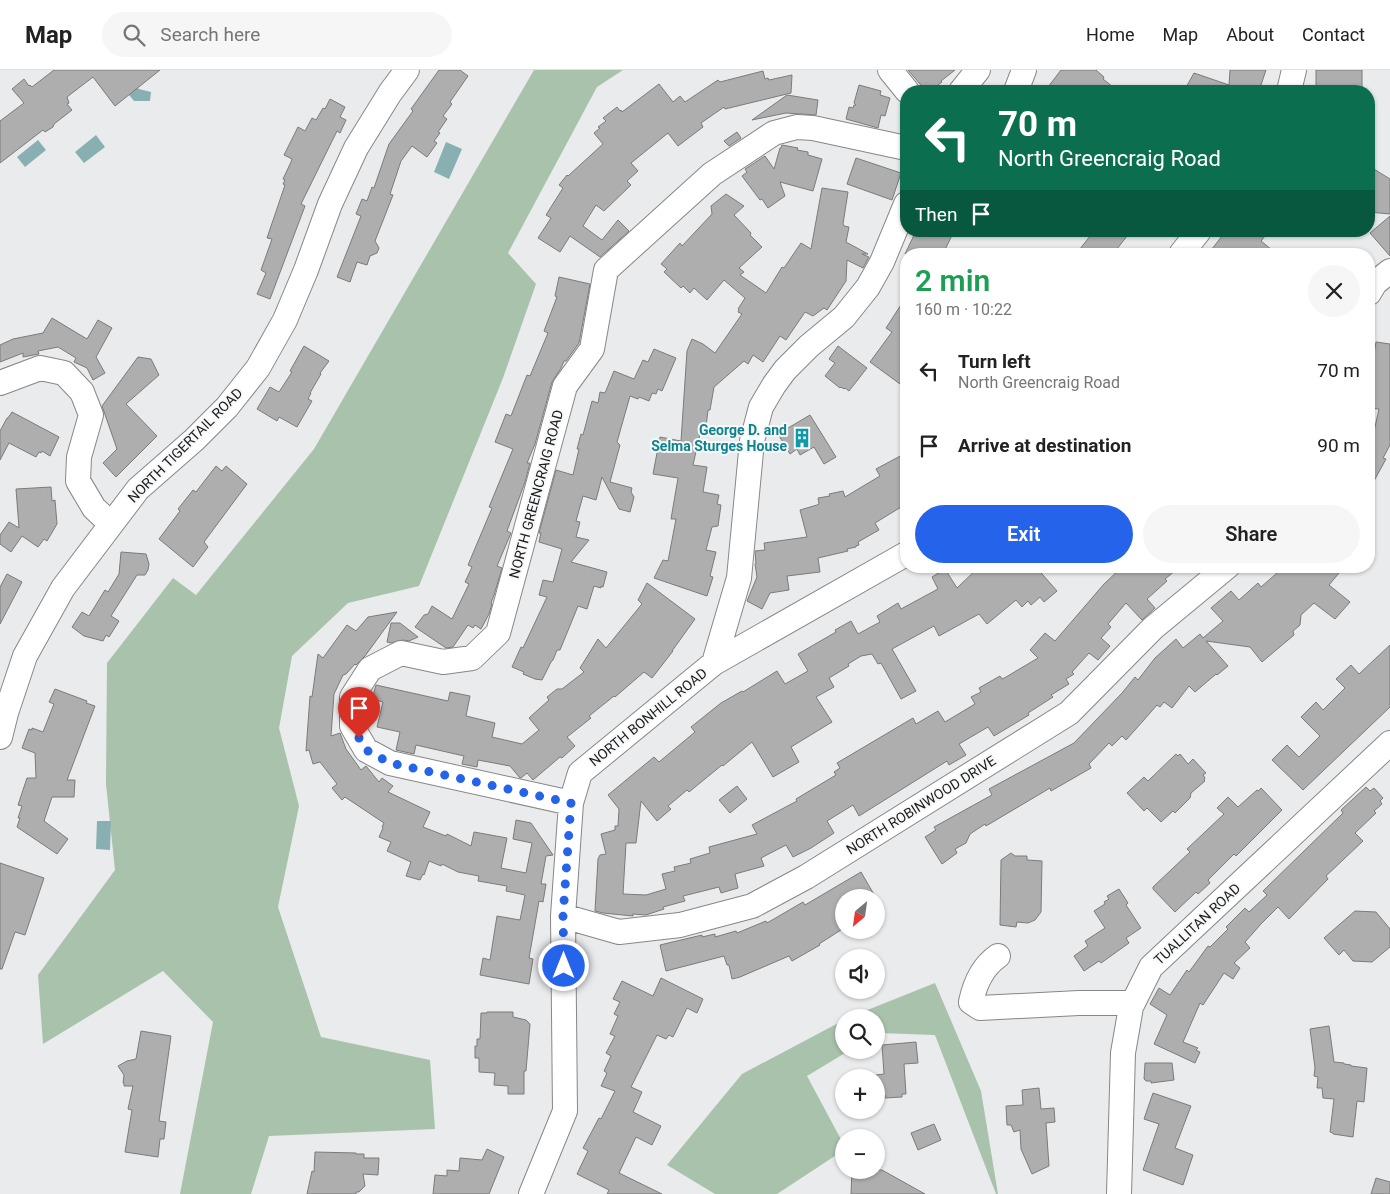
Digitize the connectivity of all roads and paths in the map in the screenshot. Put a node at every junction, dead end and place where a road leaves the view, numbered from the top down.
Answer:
1 (407, 70) edge
2 (890, 70) edge
3 (978, 70) edge
4 (1024, 70) edge
5 (1294, 70) edge
6 (902, 85) edge
7 (967, 85) edge
8 (1018, 85) edge
9 (1291, 85) edge
10 (900, 147) edge
11 (900, 218) edge
12 (1194, 237) edge
13 (1186, 248) edge
14 (1390, 271) edge
15 (1375, 284) edge
16 (0, 383) edge
17 (111, 524) junction
18 (900, 557) edge
19 (1220, 573) edge
20 (714, 663) junction
21 (0, 737) edge
22 (1390, 743) edge
23 (571, 803) junction
24 (563, 916) junction
25 (998, 956) dead end
26 (1133, 1002) junction
27 (531, 1194) edge
28 (1119, 1194) edge

1 - 17 street, NORTH TIGERTAIL ROAD
2 - 6 street
3 - 7 street
4 - 8 street
5 - 9 street
10 - 23 street, NORTH GREENCRAIG ROAD
11 - 20 street
12 - 13 street
14 - 15 street
16 - 17 street
17 - 21 street, NORTH TIGERTAIL ROAD
18 - 20 street, NORTH BONHILL ROAD
19 - 24 street, NORTH ROBINWOOD DRIVE
20 - 23 street, NORTH BONHILL ROAD
22 - 26 street, TUALLITAN ROAD
23 - 24 street, NORTH BONHILL ROAD
24 - 27 street, NORTH BONHILL ROAD
25 - 26 street
26 - 28 street, TUALLITAN ROAD

